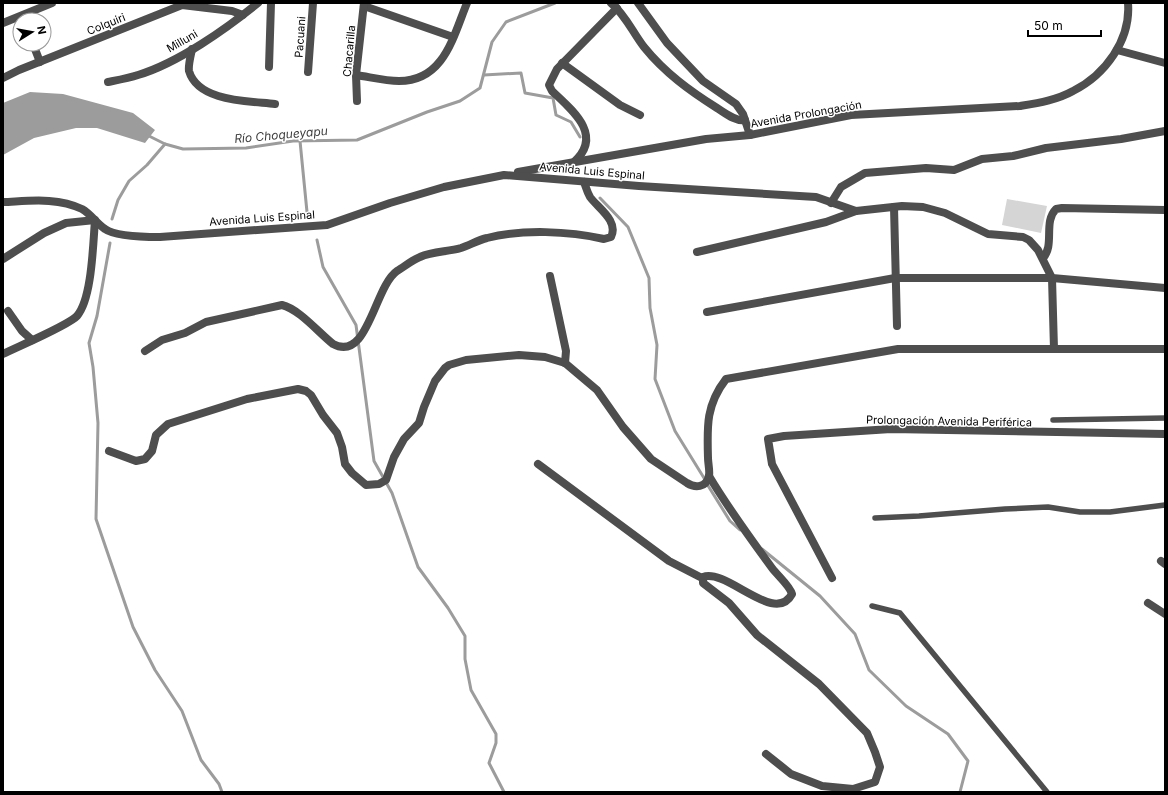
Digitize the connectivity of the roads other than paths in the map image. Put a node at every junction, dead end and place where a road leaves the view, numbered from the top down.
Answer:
1 (52, 3) edge
2 (258, 3) edge
3 (271, 3) edge
4 (313, 3) edge
5 (467, 3) edge
6 (638, 3) edge
7 (1128, 3) edge
8 (364, 4) edge
9 (614, 6) edge
10 (35, 12) edge
11 (243, 15) junction
12 (453, 37) junction
13 (192, 49) junction
14 (1117, 50) junction
15 (36, 52) edge
16 (40, 62) junction
17 (1165, 63) edge
18 (562, 64) junction
19 (269, 67) dead end
20 (308, 72) dead end
21 (356, 75) junction
22 (3, 78) edge
23 (108, 82) dead end
24 (357, 101) dead end
25 (275, 104) dead end
26 (640, 115) dead end
27 (745, 120) junction
28 (1165, 131) edge
29 (750, 135) junction
30 (574, 162) junction
31 (504, 175) junction
32 (584, 182) junction
33 (3, 202) edge
34 (831, 203) junction
35 (894, 207) junction
36 (1165, 210) edge
37 (856, 211) junction
38 (95, 220) junction
39 (697, 252) dead end
40 (1042, 258) junction
41 (3, 259) edge
42 (550, 276) dead end
43 (895, 278) junction
44 (1052, 278) junction
45 (1165, 288) edge
46 (8, 310) dead end
47 (707, 312) dead end
48 (897, 326) dead end
49 (32, 340) junction
50 (1054, 349) junction
51 (1165, 349) edge
52 (145, 351) dead end
53 (3, 354) edge
54 (565, 363) junction
55 (1165, 418) edge
56 (1053, 420) dead end
57 (1165, 434) edge
58 (109, 451) dead end
59 (538, 464) dead end
60 (709, 476) junction
61 (1165, 505) edge
62 (874, 518) dead end
63 (702, 578) junction
64 (832, 578) dead end
65 (1148, 603) dead end
66 (872, 606) dead end
67 (1165, 614) edge
68 (766, 754) dead end
69 (1046, 792) edge

1 - 10 street
2 - 11 street, Milluni
3 - 19 street
4 - 20 street, Pacuani
5 - 12 street
6 - 27 street
7 - 14 street, Avenida Prolongación
8 - 12 street
8 - 21 street, Chacarilla
9 - 18 street
9 - 27 street
11 - 13 street, Milluni
11 - 16 street, Colquiri
12 - 21 street
13 - 23 street, Milluni
13 - 25 street
14 - 17 street
14 - 29 street, Avenida Prolongación
15 - 16 street
16 - 22 street, Colquiri
18 - 26 street
18 - 30 street
21 - 24 street, Chacarilla
27 - 29 street
28 - 34 street
29 - 30 street, Avenida Prolongación
30 - 31 street, Avenida Prolongación
31 - 32 street, Avenida Luis Espinal
31 - 38 street, Avenida Luis Espinal
32 - 34 street, Avenida Luis Espinal
32 - 52 street
33 - 38 street, Avenida Luis Espinal
34 - 37 street, Avenida Luis Espinal
35 - 37 street, Avenida Luis Espinal
35 - 40 street, Avenida Luis Espinal
35 - 43 street
36 - 40 street
37 - 39 street
38 - 41 street
38 - 49 street
40 - 44 street, Avenida Luis Espinal
42 - 54 street
43 - 44 street
43 - 47 street
43 - 48 street
44 - 45 street
44 - 50 street
46 - 49 street
49 - 53 street
50 - 51 street
50 - 60 street
54 - 58 street
54 - 60 street
55 - 56 lane
57 - 64 street, Prolongación Avenida Periférica
59 - 63 street
60 - 63 street
61 - 62 lane
63 - 68 street
65 - 67 street
66 - 69 lane

